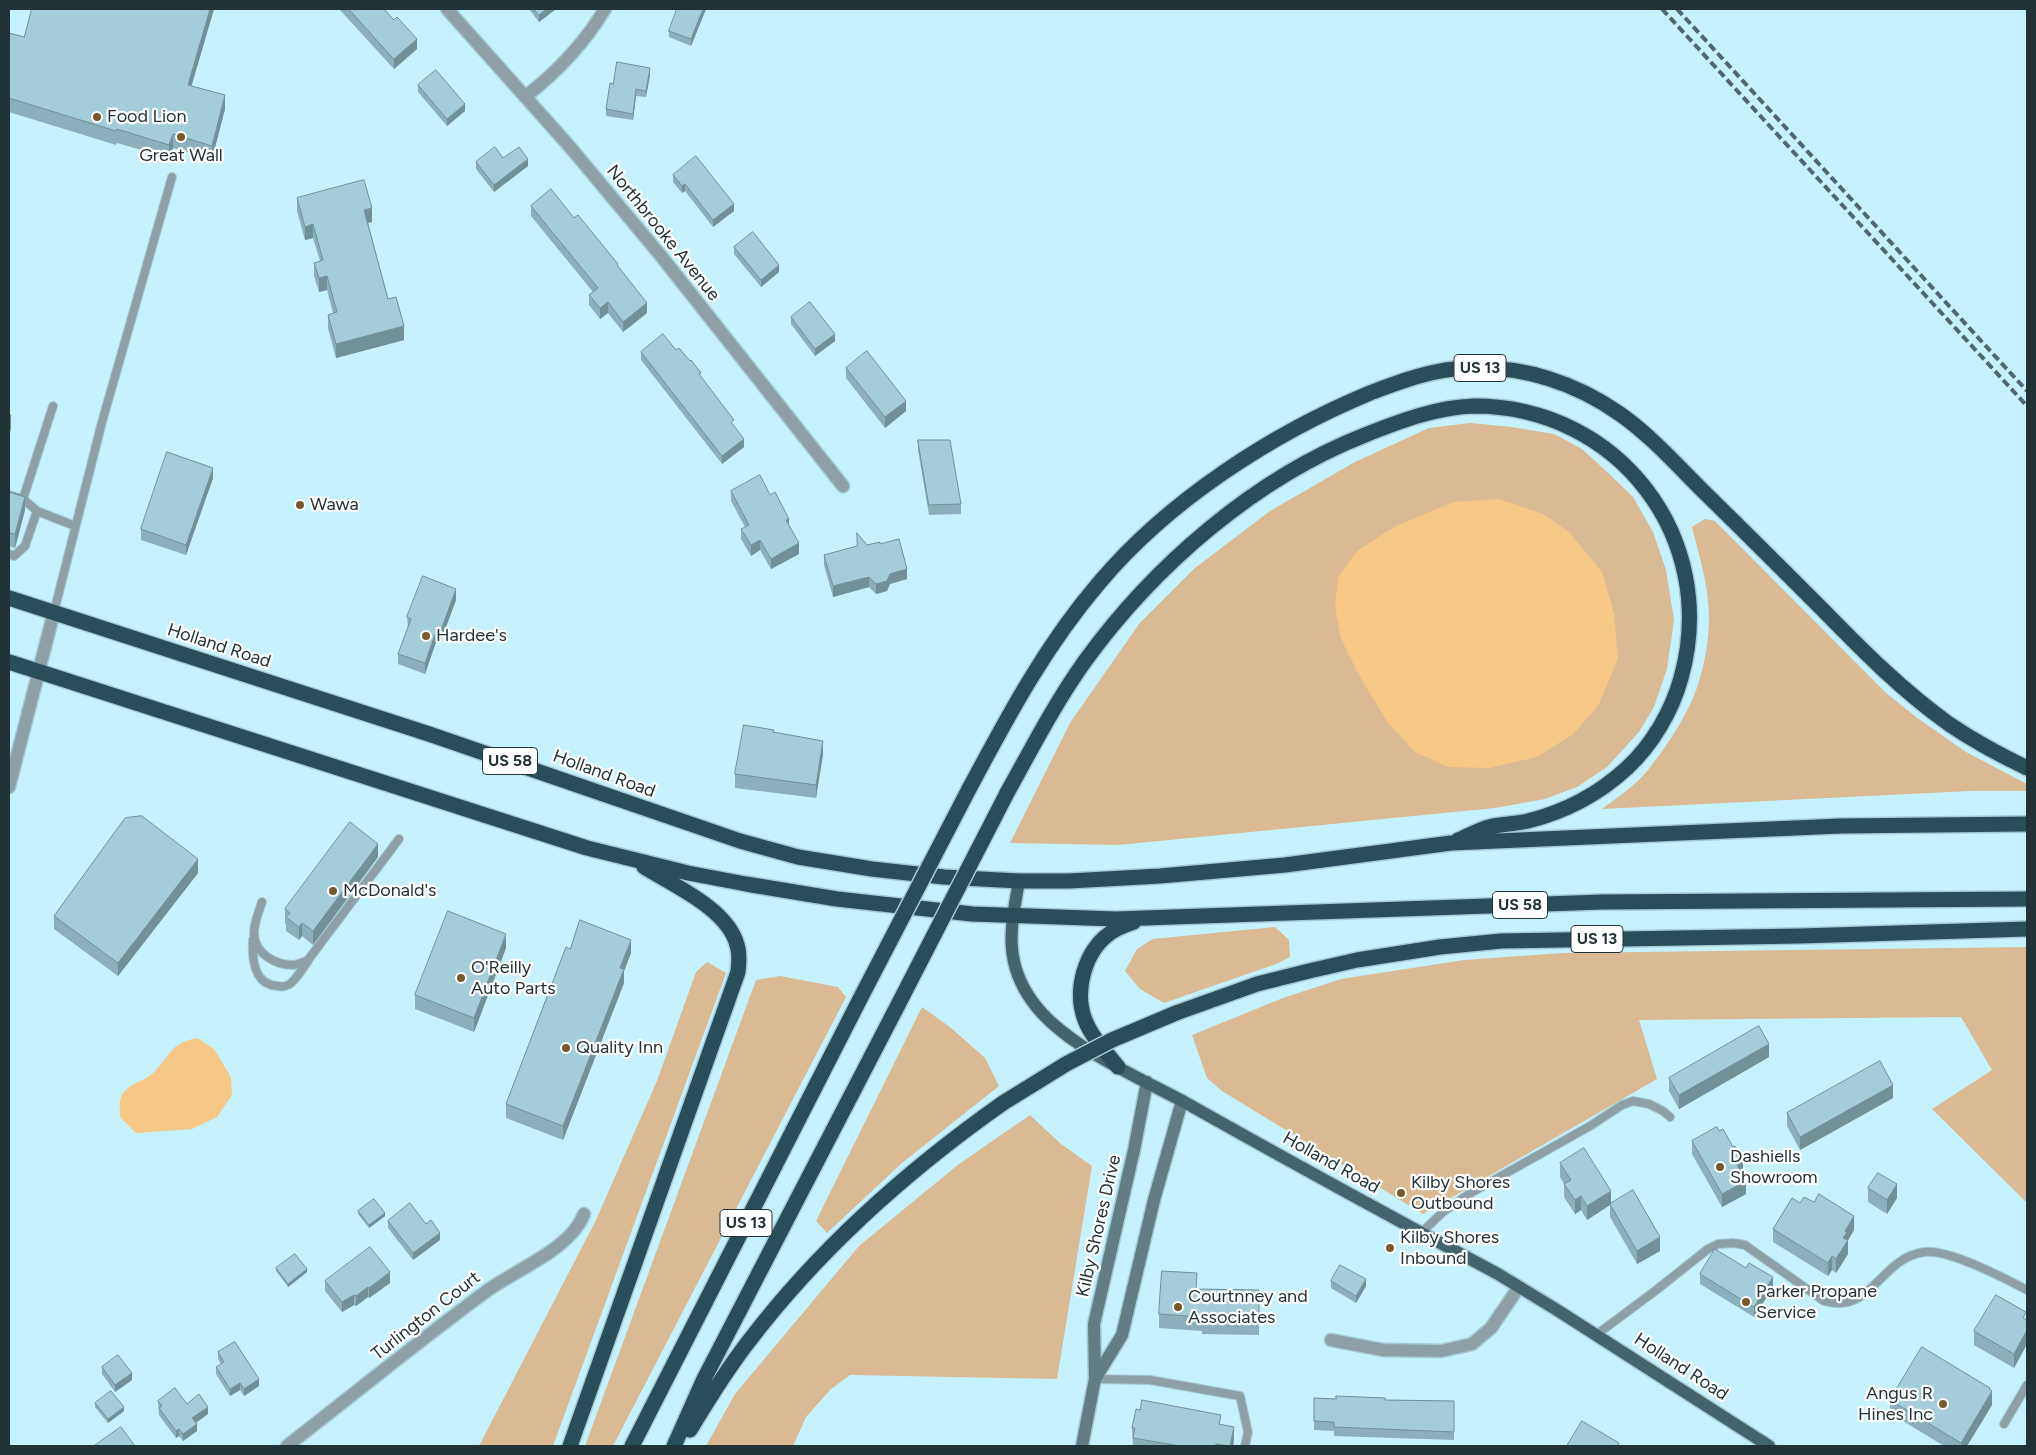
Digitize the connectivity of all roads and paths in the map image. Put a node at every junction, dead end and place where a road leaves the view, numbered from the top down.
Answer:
1 (447, 9) edge
2 (604, 9) edge
3 (525, 97) junction
4 (172, 178) dead end
5 (52, 406) dead end
6 (843, 486) dead end
7 (9, 495) edge
8 (23, 499) junction
9 (37, 511) junction
10 (75, 526) junction
11 (9, 554) edge
12 (9, 598) edge
13 (54, 612) junction
14 (9, 662) edge
15 (40, 671) junction
16 (2027, 768) edge
17 (9, 787) edge
18 (2027, 824) edge
19 (399, 840) dead end
20 (1451, 843) junction
21 (632, 860) junction
22 (1019, 882) junction
23 (2027, 899) edge
24 (262, 902) dead end
25 (1013, 916) junction
26 (1145, 918) junction
27 (2027, 930) edge
28 (254, 933) junction
29 (308, 960) junction
30 (1118, 1067) junction
31 (1147, 1082) junction
32 (1182, 1101) junction
33 (1670, 1117) dead end
34 (584, 1214) dead end
35 (1421, 1233) junction
36 (1518, 1287) junction
37 (2027, 1290) edge
38 (1596, 1335) junction
39 (1331, 1340) dead end
40 (1095, 1379) junction
41 (2027, 1385) edge
42 (2004, 1424) dead end
43 (287, 1446) edge
44 (570, 1446) edge
45 (632, 1446) edge
46 (674, 1446) edge
47 (680, 1446) edge
48 (1082, 1446) edge
49 (1245, 1446) edge
50 (1769, 1446) edge

1 - 3 street, Northbrooke Avenue
2 - 3 street
3 - 6 street, Northbrooke Avenue
4 - 10 lane
5 - 8 lane
7 - 8 lane
8 - 9 lane
9 - 10 lane
9 - 11 lane
10 - 13 lane
12 - 13 highway, Holland Road / US 58
13 - 15 street
13 - 22 highway, Holland Road / US 58
14 - 15 highway, US 58
15 - 17 street
15 - 21 highway, US 58
16 - 45 highway, US 13, bridge
18 - 20 highway, US 58
19 - 29 lane
20 - 22 highway, US 58
20 - 46 highway, bridge
21 - 25 highway, US 58
21 - 44 highway
22 - 25 main road, Holland Road
23 - 26 highway, US 58
24 - 28 lane
25 - 26 highway, US 58
25 - 30 main road, Holland Road
26 - 30 highway
27 - 47 highway, US 13, bridge
28 - 29 lane
28 - 29 lane
30 - 31 main road, Holland Road
31 - 32 main road, Holland Road
31 - 40 street, Kilby Shores Drive
32 - 35 main road, Holland Road
32 - 40 street, Kilby Shores Drive
33 - 35 lane
34 - 43 street, Turlington Court
35 - 36 main road, Holland Road
36 - 38 main road, Holland Road
36 - 39 street
37 - 38 lane
38 - 50 main road, Holland Road
40 - 48 street, Kilby Shores Drive
40 - 49 lane
41 - 42 lane

